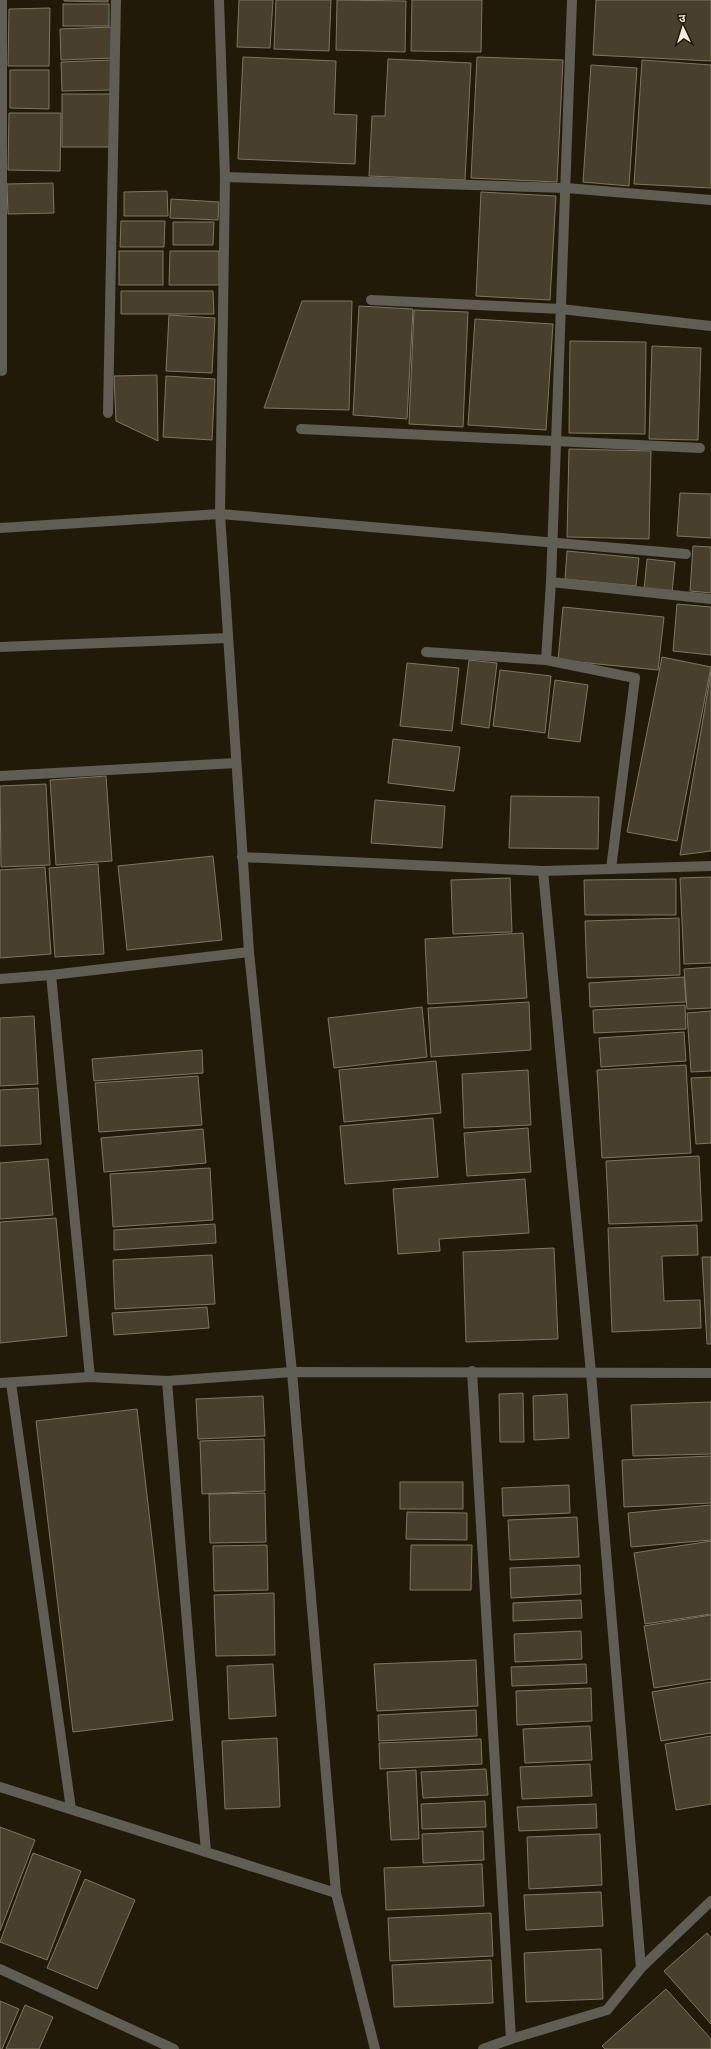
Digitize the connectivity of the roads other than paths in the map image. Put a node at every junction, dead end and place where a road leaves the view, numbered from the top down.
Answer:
1 (2, 0) edge
2 (116, 0) edge
3 (220, 0) edge
4 (572, 0) edge
5 (226, 178) junction
6 (566, 188) junction
7 (711, 200) edge
8 (371, 300) dead end
9 (561, 309) junction
10 (711, 326) edge
11 (2, 371) dead end
12 (108, 413) dead end
13 (301, 429) dead end
14 (556, 442) junction
15 (700, 448) dead end
16 (220, 514) junction
17 (0, 528) edge
18 (552, 543) junction
19 (686, 554) dead end
20 (551, 582) junction
21 (711, 599) edge
22 (228, 638) junction
23 (0, 647) edge
24 (426, 652) dead end
25 (546, 660) junction
26 (236, 763) junction
27 (0, 776) edge
28 (242, 857) junction
29 (711, 866) edge
30 (611, 869) junction
31 (543, 871) junction
32 (249, 952) junction
33 (51, 975) junction
34 (0, 979) edge
35 (472, 1371) junction
36 (292, 1372) junction
37 (591, 1373) junction
38 (711, 1373) edge
39 (90, 1377) junction
40 (167, 1381) junction
41 (11, 1382) junction
42 (0, 1383) edge
43 (0, 1787) edge
44 (71, 1809) junction
45 (206, 1852) junction
46 (336, 1893) junction
47 (711, 1901) edge
48 (641, 1968) junction
49 (0, 1969) edge
50 (511, 2039) junction
51 (174, 2049) edge
52 (374, 2049) edge
53 (483, 2049) edge

1 - 11 street
2 - 12 street
3 - 5 street
4 - 6 street
5 - 6 street
5 - 16 street
6 - 7 street
6 - 9 street
8 - 9 street
9 - 10 street
9 - 14 street
13 - 14 street
14 - 15 street
14 - 18 street
16 - 17 street
16 - 18 street
16 - 22 street
18 - 19 street
18 - 20 street
20 - 21 street
20 - 25 street
22 - 23 street
22 - 26 street
24 - 25 street
25 - 30 street
26 - 27 street
26 - 28 street
28 - 31 street
28 - 32 street
29 - 30 street
30 - 31 street
31 - 37 street
32 - 33 street
32 - 36 street
33 - 34 street
33 - 39 street
35 - 36 street
35 - 37 street
35 - 50 street
36 - 40 street
36 - 46 street
37 - 38 street
37 - 48 street
39 - 40 street
39 - 41 street
40 - 45 street
41 - 42 street
41 - 44 street
43 - 44 street
44 - 45 street
45 - 46 street
46 - 52 street
47 - 48 street
48 - 50 street
49 - 51 street
50 - 53 street

